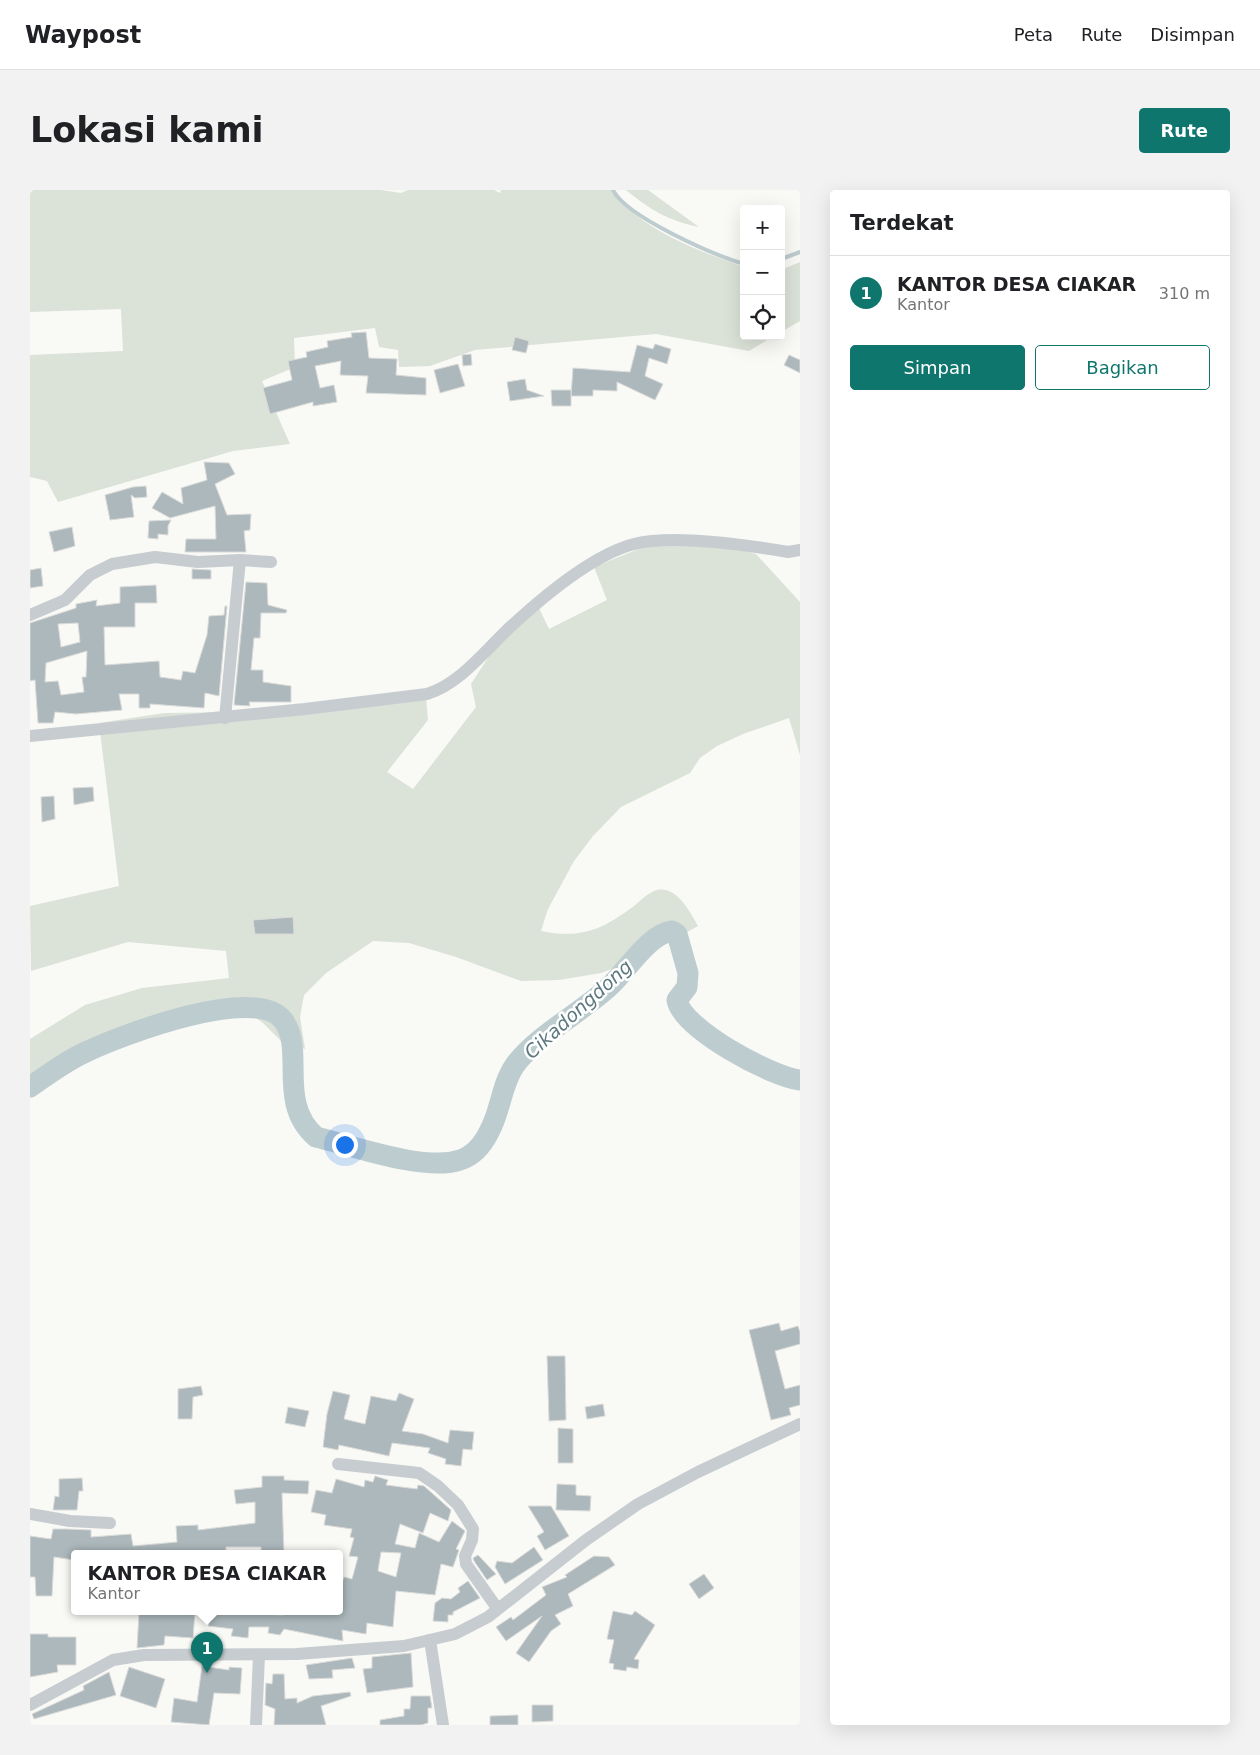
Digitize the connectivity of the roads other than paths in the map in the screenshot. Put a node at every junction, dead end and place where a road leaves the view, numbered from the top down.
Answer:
1 (800, 550) edge
2 (240, 560) junction
3 (271, 562) dead end
4 (30, 615) edge
5 (225, 718) junction
6 (30, 736) edge
7 (800, 1424) edge
8 (338, 1464) dead end
9 (30, 1514) edge
10 (110, 1523) dead end
11 (497, 1608) junction
12 (430, 1640) junction
13 (259, 1655) junction
14 (30, 1705) edge
15 (256, 1725) edge
16 (443, 1725) edge

1 - 5 street
2 - 3 street
2 - 4 street
2 - 5 street
5 - 6 street
7 - 11 street
8 - 11 street
9 - 10 street
11 - 12 street
12 - 13 street
12 - 16 street
13 - 14 street
13 - 15 street

